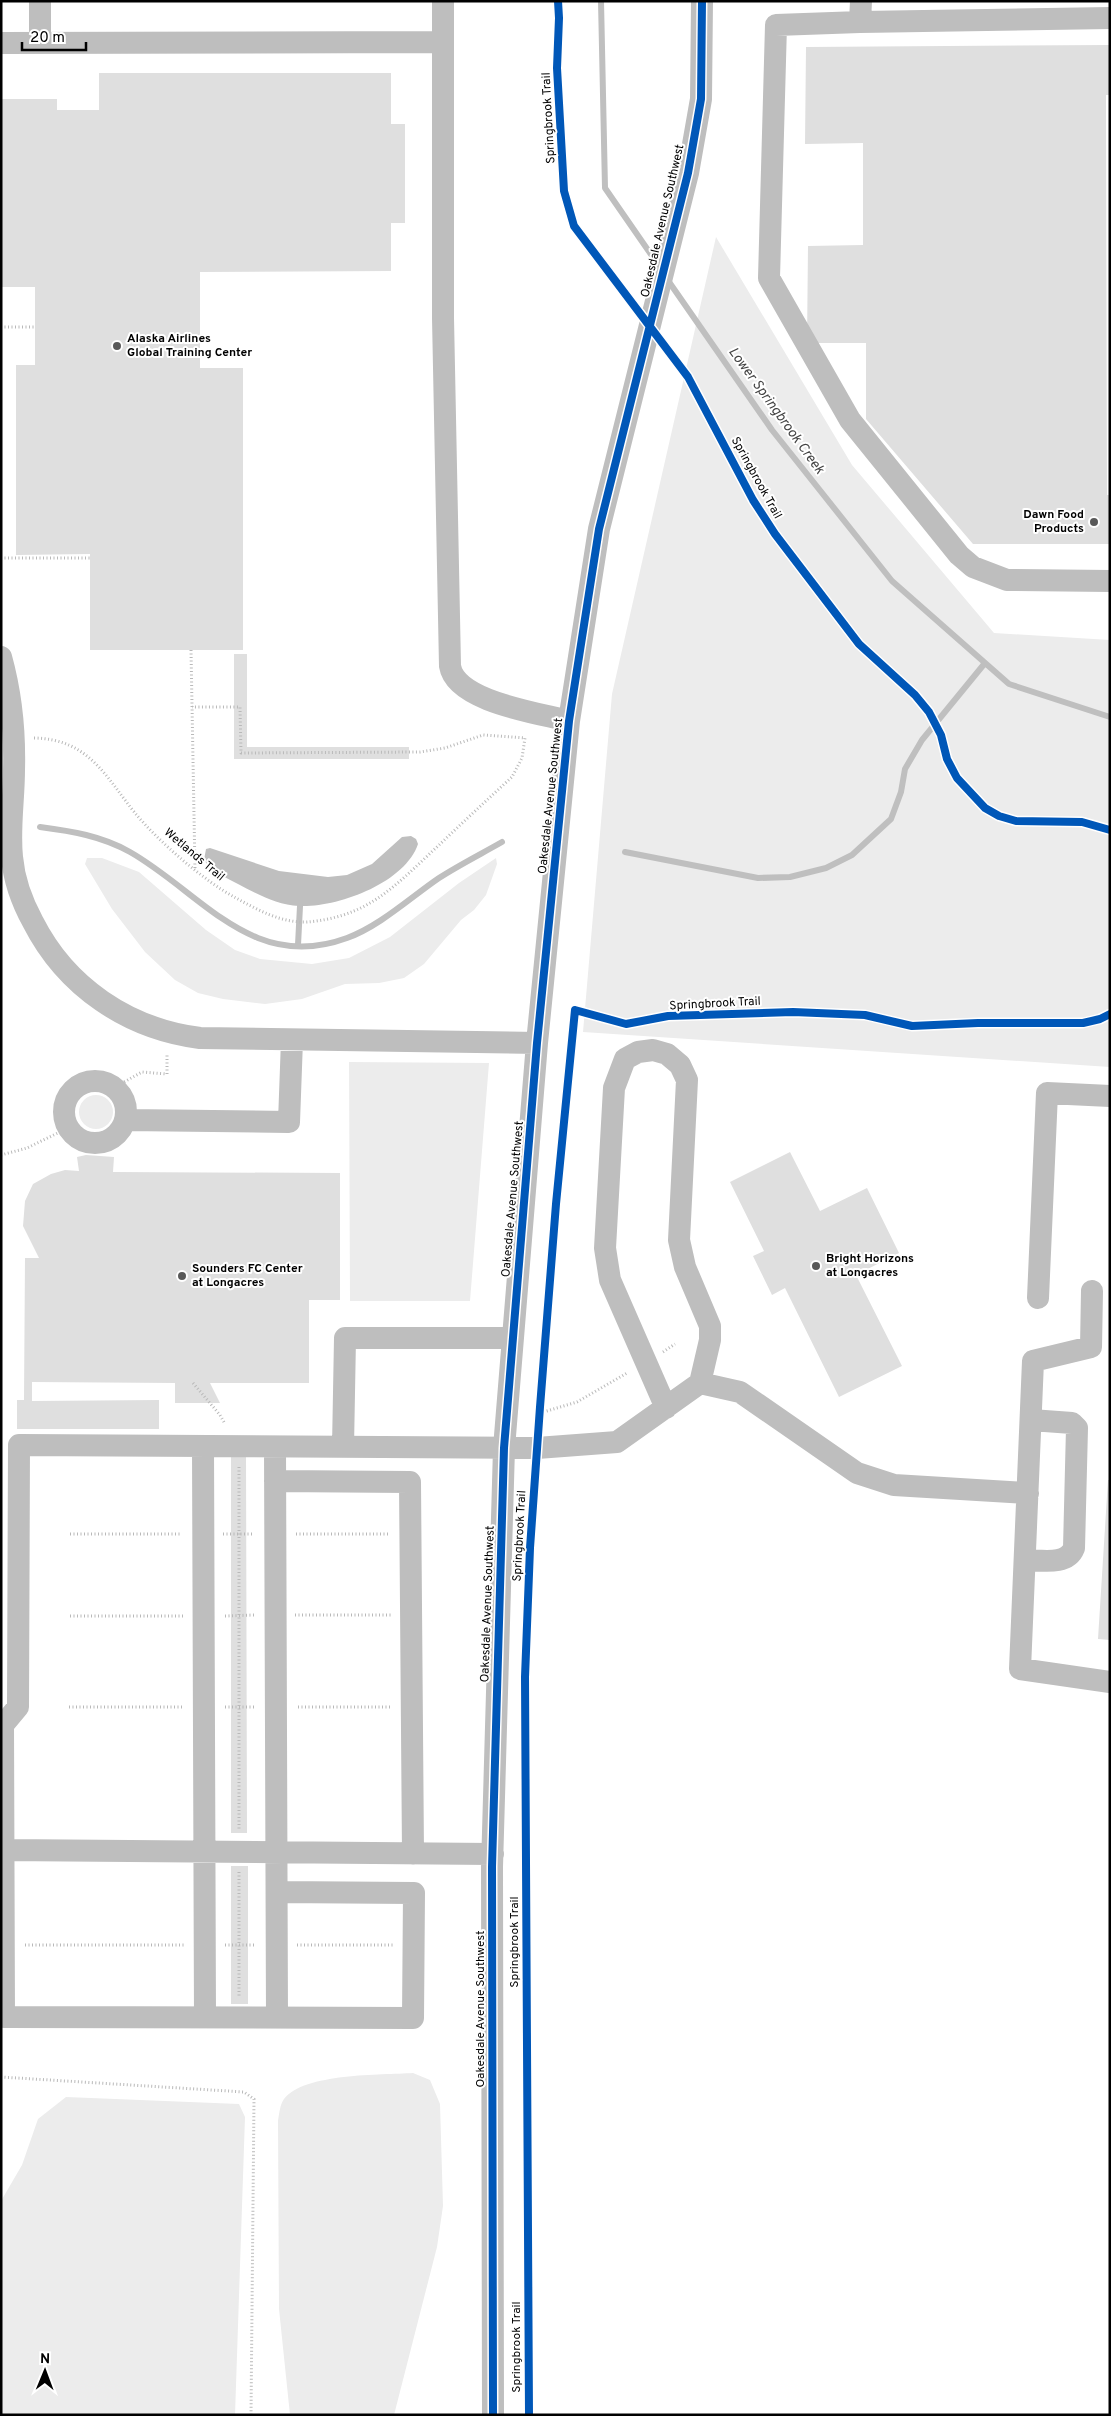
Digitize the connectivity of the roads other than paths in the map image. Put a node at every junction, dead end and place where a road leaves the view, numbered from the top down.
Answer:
1 (40, 1) edge
2 (443, 1) edge
3 (702, 1) edge
4 (860, 11) edge
5 (1110, 18) edge
6 (443, 42) junction
7 (1, 43) edge
8 (40, 43) junction
9 (1110, 581) edge
10 (1, 657) edge
11 (570, 722) junction
12 (292, 1040) junction
13 (537, 1043) junction
14 (1110, 1096) edge
15 (126, 1120) junction
16 (1092, 1291) dead end
17 (1038, 1298) dead end
18 (513, 1338) junction
19 (700, 1383) junction
20 (666, 1408) junction
21 (1031, 1420) junction
22 (203, 1446) junction
23 (275, 1446) junction
24 (343, 1447) junction
25 (504, 1448) junction
26 (275, 1481) junction
27 (1028, 1493) junction
28 (1025, 1560) junction
29 (1110, 1682) edge
30 (4, 1850) junction
31 (204, 1852) junction
32 (276, 1853) junction
33 (413, 1854) junction
34 (493, 1854) junction
35 (277, 1892) junction
36 (204, 2017) junction
37 (277, 2017) junction
38 (493, 2415) edge

1 - 8 street
2 - 6 street
3 - 11 street, Oakesdale Avenue Southwest
4 - 5 street
4 - 9 street
6 - 8 street
6 - 11 street
7 - 8 street
10 - 12 street
11 - 13 street, Oakesdale Avenue Southwest
12 - 13 street
12 - 15 street
13 - 18 street, Oakesdale Avenue Southwest
14 - 17 street
15 - 15 street
16 - 21 street
18 - 24 street
18 - 25 street, Oakesdale Avenue Southwest
19 - 20 street
19 - 20 street
19 - 27 street
20 - 25 street
21 - 27 street
21 - 28 street
22 - 23 street
22 - 30 street
22 - 31 street
23 - 24 street
23 - 26 street
24 - 25 street
25 - 34 street, Oakesdale Avenue Southwest
26 - 32 street
26 - 33 street
27 - 28 street
28 - 29 street
30 - 31 street
30 - 36 street
31 - 32 street
31 - 36 street
32 - 33 street
32 - 35 street
33 - 34 street
34 - 38 street, Oakesdale Avenue Southwest
35 - 37 street
35 - 37 street
36 - 37 street

